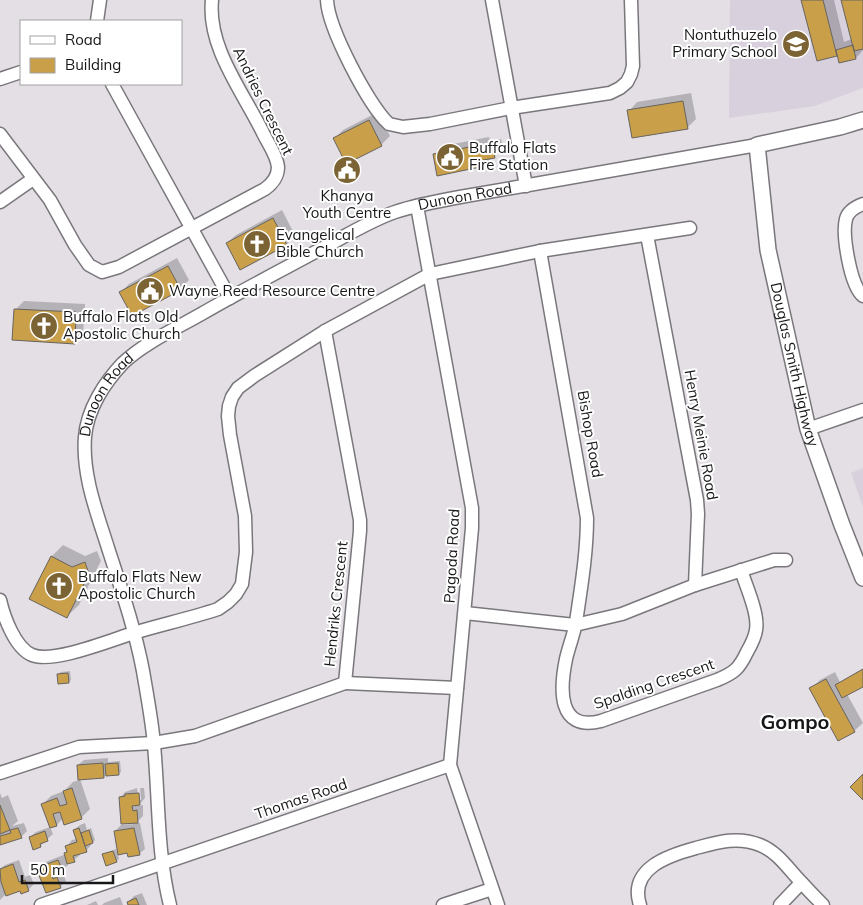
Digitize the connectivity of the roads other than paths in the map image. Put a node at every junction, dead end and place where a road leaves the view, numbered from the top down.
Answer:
1 (100, 0) edge
2 (212, 0) edge
3 (327, 0) edge
4 (492, 0) edge
5 (631, 0) edge
6 (97, 20) edge
7 (20, 72) edge
8 (0, 79) edge
9 (113, 85) edge
10 (511, 108) junction
11 (863, 120) edge
12 (0, 134) edge
13 (757, 145) junction
14 (33, 179) junction
15 (526, 186) junction
16 (0, 202) edge
17 (863, 204) edge
18 (417, 206) junction
19 (690, 228) dead end
20 (192, 229) junction
21 (647, 235) junction
22 (540, 251) junction
23 (430, 274) junction
24 (863, 296) edge
25 (230, 298) junction
26 (325, 331) junction
27 (863, 410) edge
28 (808, 429) junction
29 (786, 560) dead end
30 (741, 570) junction
31 (863, 578) edge
32 (695, 585) junction
33 (0, 600) edge
34 (465, 612) junction
35 (2, 615) edge
36 (575, 625) junction
37 (134, 633) junction
38 (345, 683) junction
39 (457, 688) junction
40 (154, 743) junction
41 (450, 765) junction
42 (0, 773) edge
43 (162, 864) junction
44 (802, 883) junction
45 (492, 889) junction
46 (40, 905) edge
47 (170, 905) edge
48 (443, 905) edge
49 (498, 905) edge
50 (640, 905) edge
51 (780, 905) edge
52 (824, 905) edge

1 - 6 street
2 - 20 street, Andries Crescent
3 - 10 street
4 - 10 street
5 - 10 street
7 - 8 street
9 - 20 street
10 - 15 street
11 - 13 street, Dunoon Road
12 - 14 street
13 - 15 street, Dunoon Road
13 - 28 street, Douglas Smith Highway
14 - 16 street
14 - 20 street
15 - 18 street, Dunoon Road
17 - 24 street
18 - 23 street, Pagoda Road
18 - 25 street, Dunoon Road
19 - 21 street
20 - 25 street
21 - 22 street
21 - 32 street, Henry Meinie Road
22 - 23 street
22 - 36 street, Bishop Road
23 - 26 street
23 - 34 street, Pagoda Road
25 - 37 street, Dunoon Road
26 - 37 street
26 - 38 street, Hendriks Crescent
27 - 28 street
28 - 31 street, Douglas Smith Highway
29 - 30 street
30 - 32 street
30 - 36 street, Spalding Crescent
32 - 36 street
33 - 35 street
34 - 36 street
34 - 39 street, Pagoda Road
35 - 37 street
37 - 40 street, Dunoon Road
38 - 39 street
38 - 40 street, Hendriks Crescent
39 - 41 street, Pagoda Road
40 - 42 street, Hendriks Crescent
40 - 43 street, Dunoon Road
41 - 43 street, Thomas Road
41 - 45 street, Pagoda Road
43 - 46 street, Thomas Road
43 - 47 street, Dunoon Road
44 - 50 street
44 - 51 street
44 - 52 street
45 - 48 street
45 - 49 street, Pagoda Road

